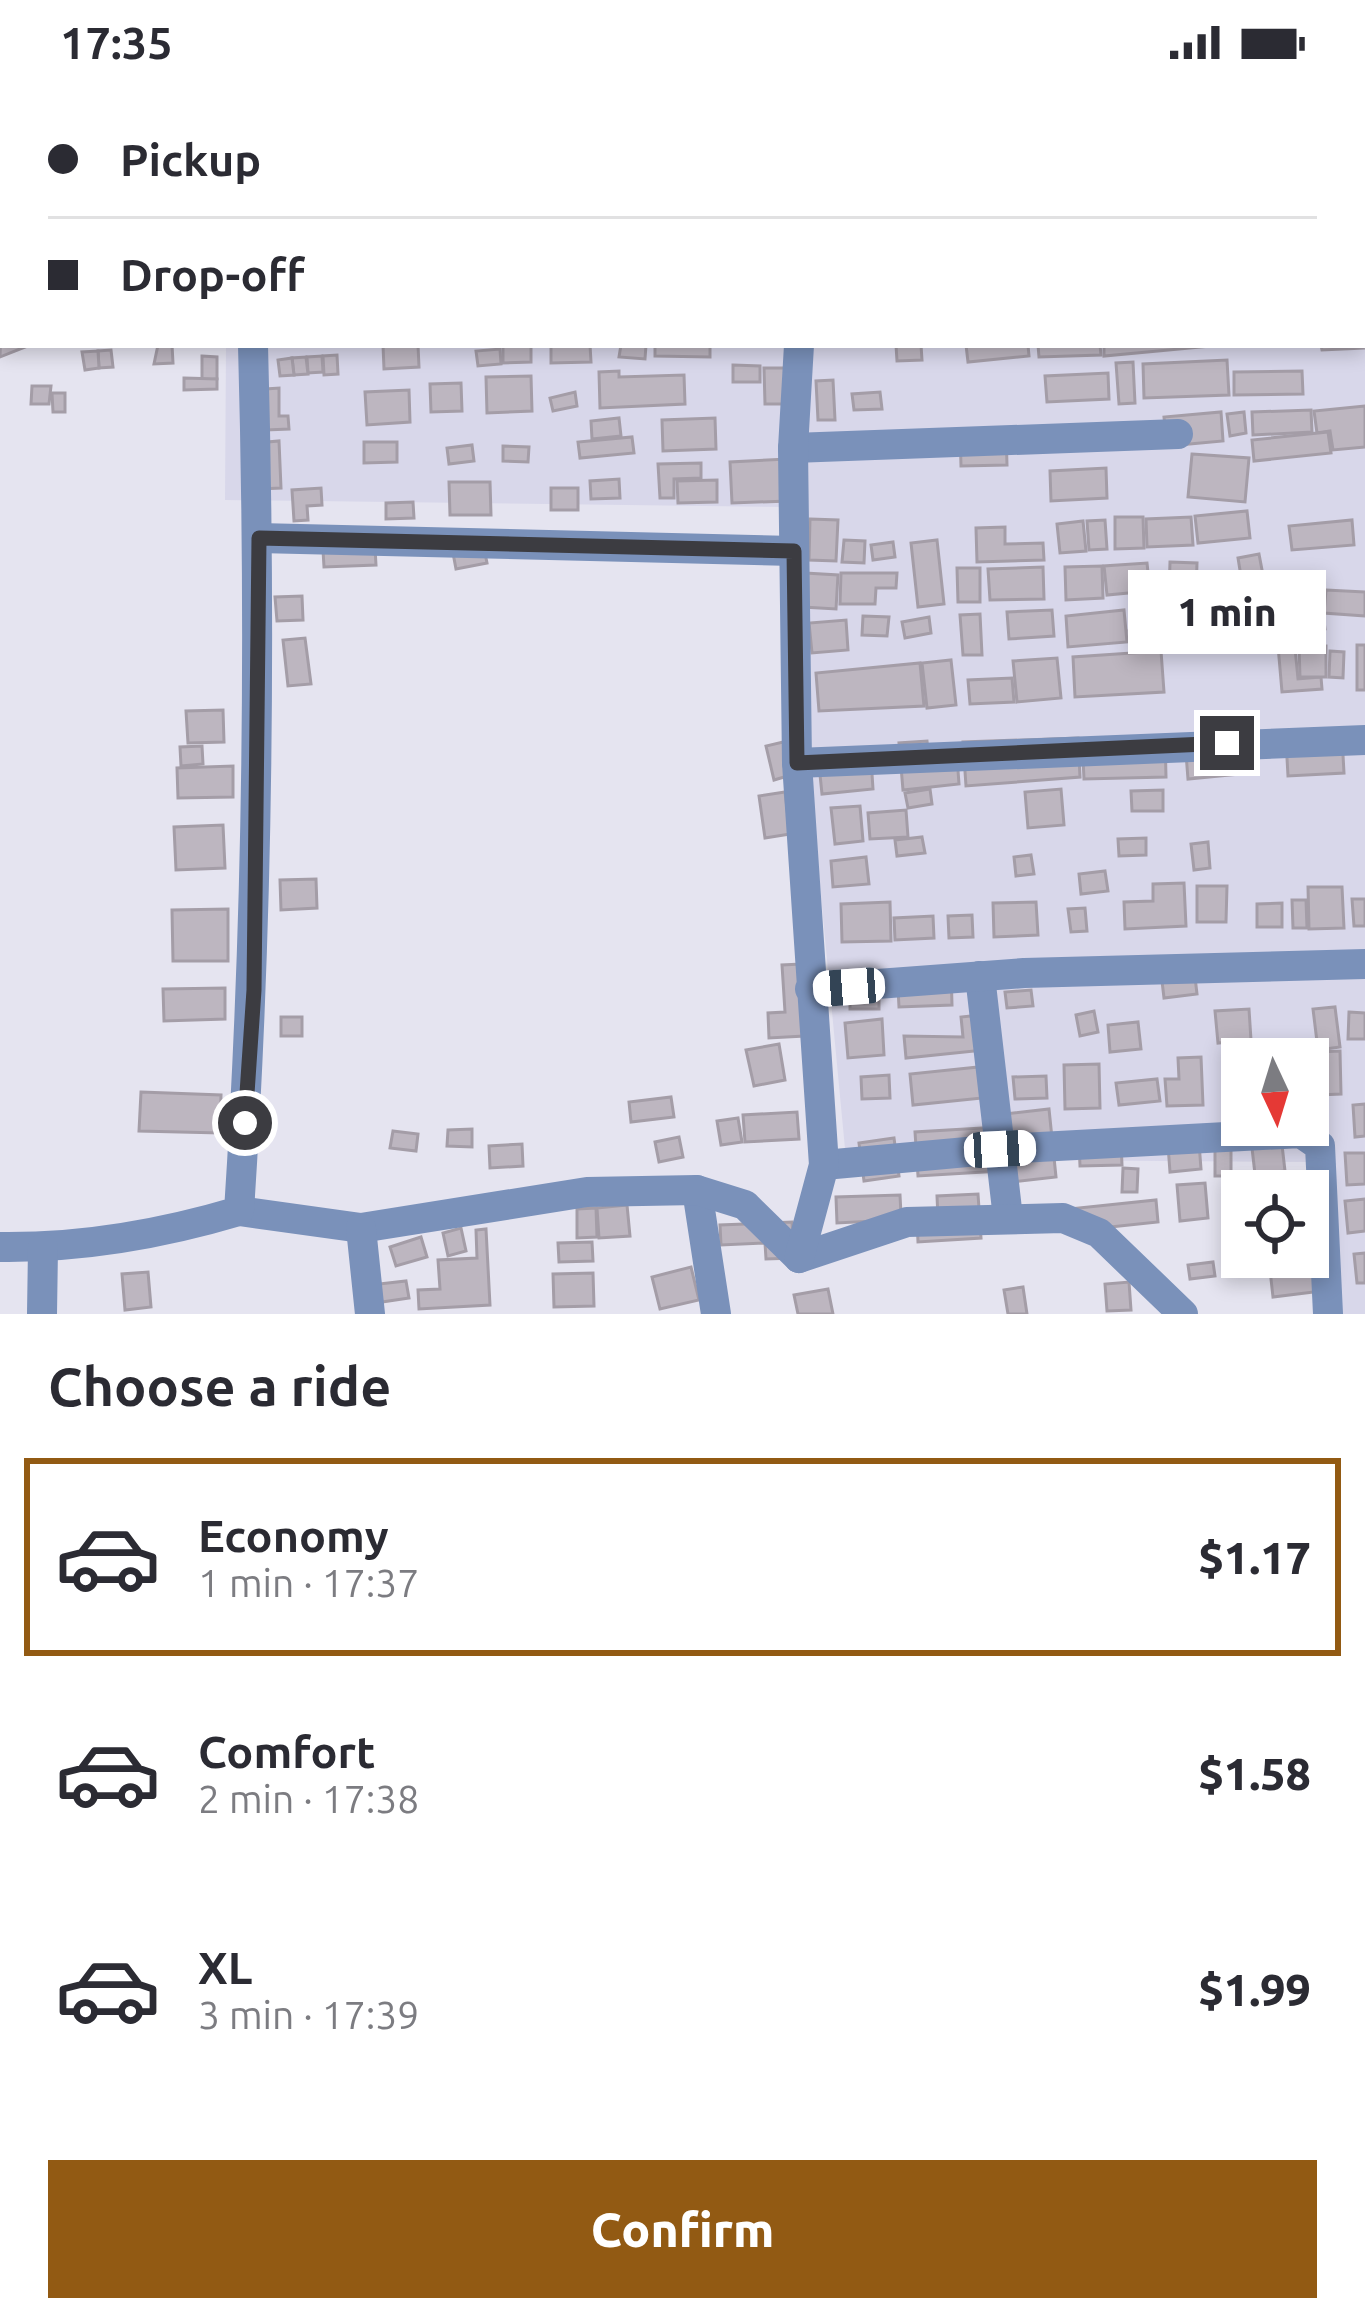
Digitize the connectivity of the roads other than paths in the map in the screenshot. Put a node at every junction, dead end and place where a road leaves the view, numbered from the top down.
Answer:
1 (253, 348) edge
2 (799, 348) edge
3 (1178, 434) dead end
4 (793, 448) junction
5 (259, 538) junction
6 (794, 551) junction
7 (1365, 740) edge
8 (797, 763) junction
9 (1365, 964) edge
10 (980, 976) junction
11 (810, 989) junction
12 (1000, 1149) junction
13 (824, 1165) junction
14 (697, 1190) junction
15 (239, 1211) junction
16 (1008, 1219) junction
17 (361, 1228) junction
18 (0, 1247) edge
19 (43, 1248) junction
20 (799, 1258) junction
21 (42, 1314) edge
22 (370, 1314) edge
23 (716, 1314) edge
24 (1183, 1314) edge
25 (1328, 1314) edge

1 - 5 street
2 - 4 street
3 - 4 street
4 - 6 street
5 - 6 street
5 - 15 street
6 - 8 street
7 - 8 street
8 - 11 street
9 - 10 street
10 - 11 street
10 - 12 street
11 - 13 street
12 - 13 street
12 - 16 street
12 - 25 street
13 - 20 street
14 - 17 street
14 - 20 street
14 - 23 street
15 - 17 street
15 - 19 street
16 - 20 street
16 - 24 street
17 - 22 street
18 - 19 street
19 - 21 street

